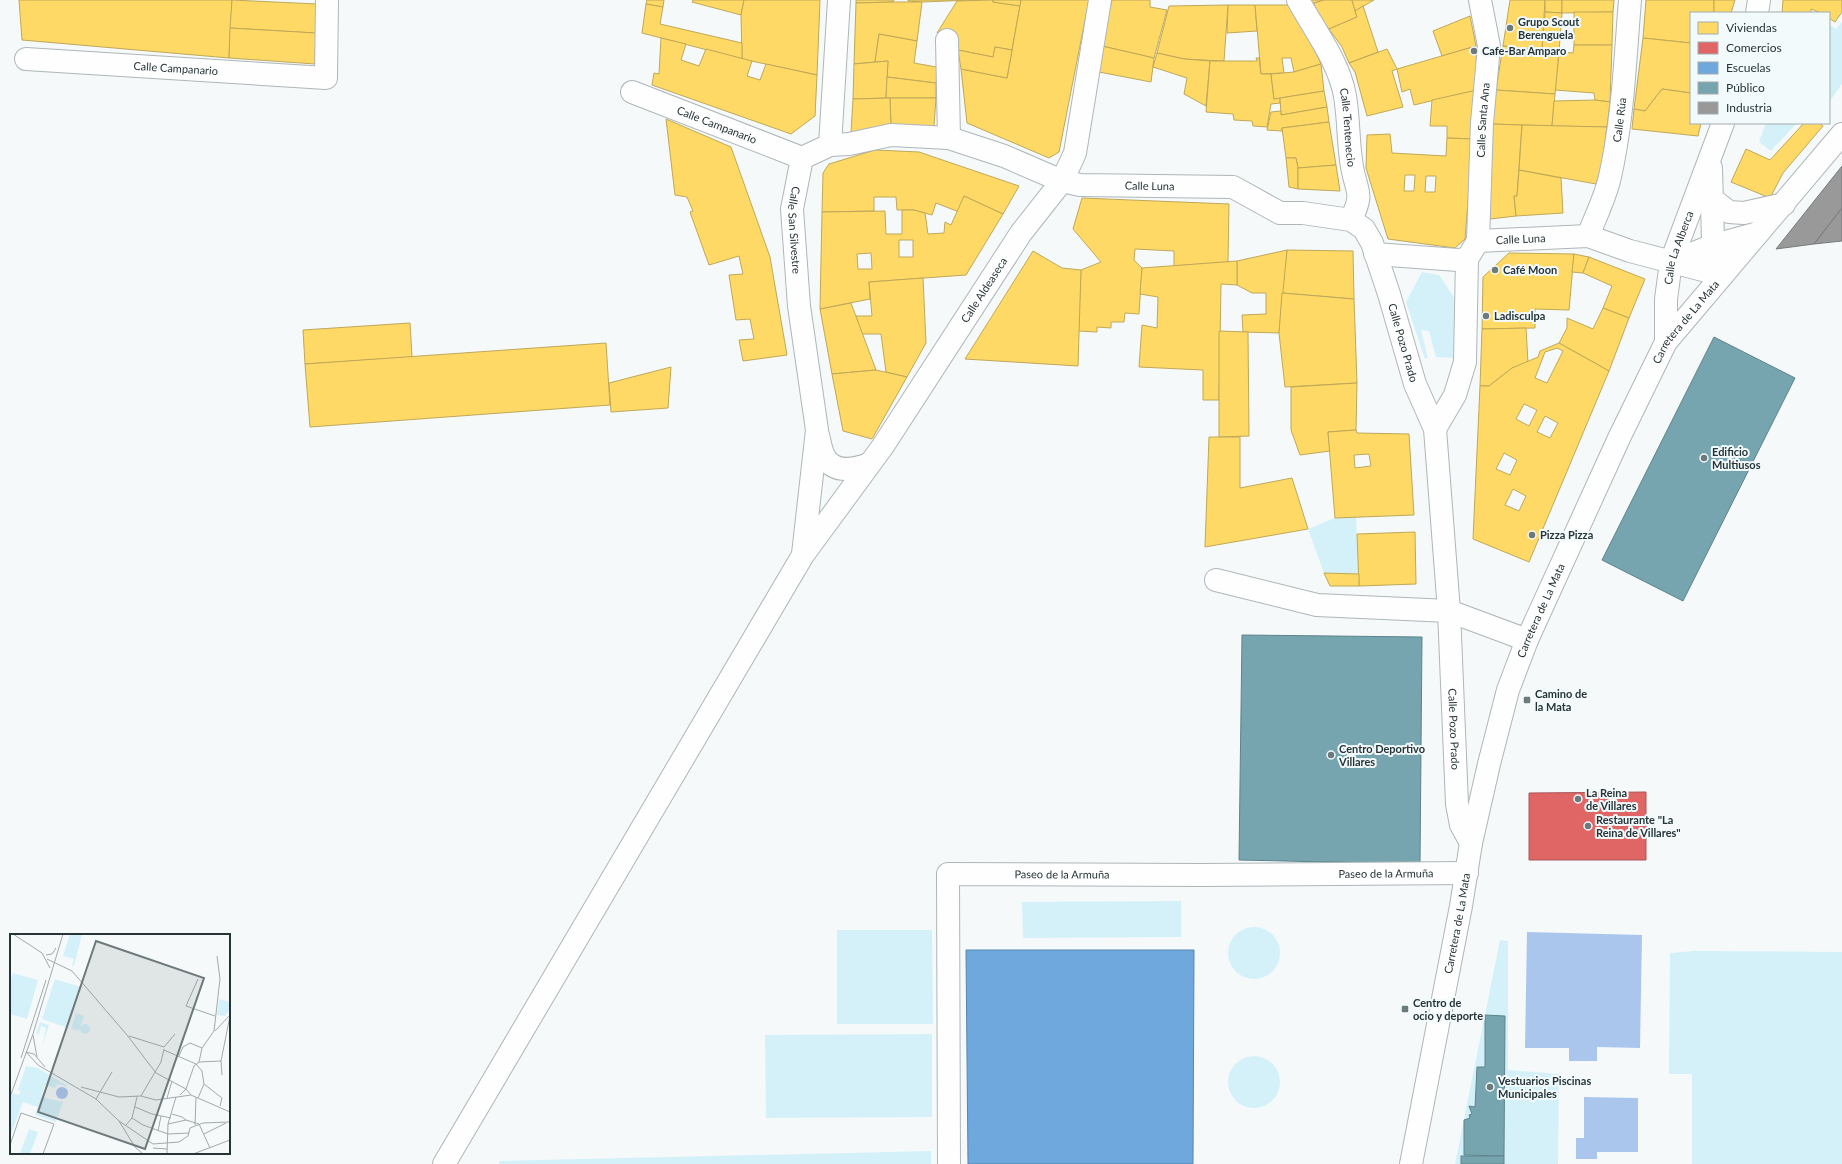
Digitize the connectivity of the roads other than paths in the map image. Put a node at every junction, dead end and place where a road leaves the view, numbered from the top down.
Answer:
1 (327, 0) edge
2 (839, 0) edge
3 (1100, 0) edge
4 (1298, 0) edge
5 (1480, 0) edge
6 (1630, 0) edge
7 (1759, 0) edge
8 (1757, 12) edge
9 (947, 40) dead end
10 (26, 59) dead end
11 (632, 92) dead end
12 (1723, 124) edge
13 (1842, 134) edge
14 (949, 138) junction
15 (830, 145) junction
16 (1711, 157) junction
17 (802, 158) junction
18 (1062, 181) junction
19 (1712, 199) junction
20 (1784, 204) junction
21 (1350, 220) junction
22 (1758, 233) junction
23 (1588, 236) junction
24 (1714, 246) junction
25 (1472, 250) junction
26 (1375, 254) junction
27 (1671, 262) junction
28 (1722, 275) junction
29 (1666, 342) junction
30 (1435, 429) junction
31 (817, 430) junction
32 (869, 464) junction
33 (803, 555) junction
34 (1216, 580) dead end
35 (1449, 611) junction
36 (1527, 640) junction
37 (1471, 843) junction
38 (1467, 873) junction
39 (444, 1164) edge
40 (949, 1164) edge
41 (1411, 1164) edge

1 - 10 street, Calle Campanario
2 - 15 street
3 - 18 street, Calle Aldeaseca
4 - 21 street, Calle Tentenecio
5 - 25 street, Calle Santa Ana
6 - 23 street, Calle Rúa
7 - 8 street
9 - 14 street
11 - 17 street, Calle Campanario
12 - 16 street, Calle La Alberca
13 - 20 street, Carretera de La Mata
14 - 15 street, Calle Luna
14 - 18 street, Calle Luna
15 - 17 street
16 - 19 street, Calle La Alberca
16 - 27 street, Calle La Alberca
17 - 31 street, Calle San Silvestre
18 - 21 street, Calle Luna
18 - 32 street, Calle Aldeaseca
19 - 20 street
19 - 24 street, Calle La Alberca
20 - 22 street, Carretera de La Mata
21 - 26 street
22 - 24 street
22 - 28 street, Carretera de La Mata
23 - 25 street, Calle Luna
23 - 27 street, Calle Luna
24 - 27 street
24 - 28 street, Calle La Alberca
25 - 26 street, Calle Luna
25 - 30 street
26 - 30 street, Calle Pozo Prado
27 - 28 street, Calle Luna
27 - 29 street, Calle La Alberca
28 - 29 street, Carretera de La Mata
29 - 36 street, Carretera de La Mata
30 - 35 street, Calle Pozo Prado
31 - 32 street, Calle San Silvestre
31 - 33 street, Calle San Silvestre
32 - 33 street, Calle Aldeaseca
33 - 39 street, Calle Aldeaseca
34 - 35 street
35 - 36 street
35 - 37 street, Calle Pozo Prado
36 - 37 street, Carretera de La Mata
37 - 38 street, Carretera de La Mata
38 - 40 street, Paseo de la Armuña
38 - 41 street, Carretera de La Mata

